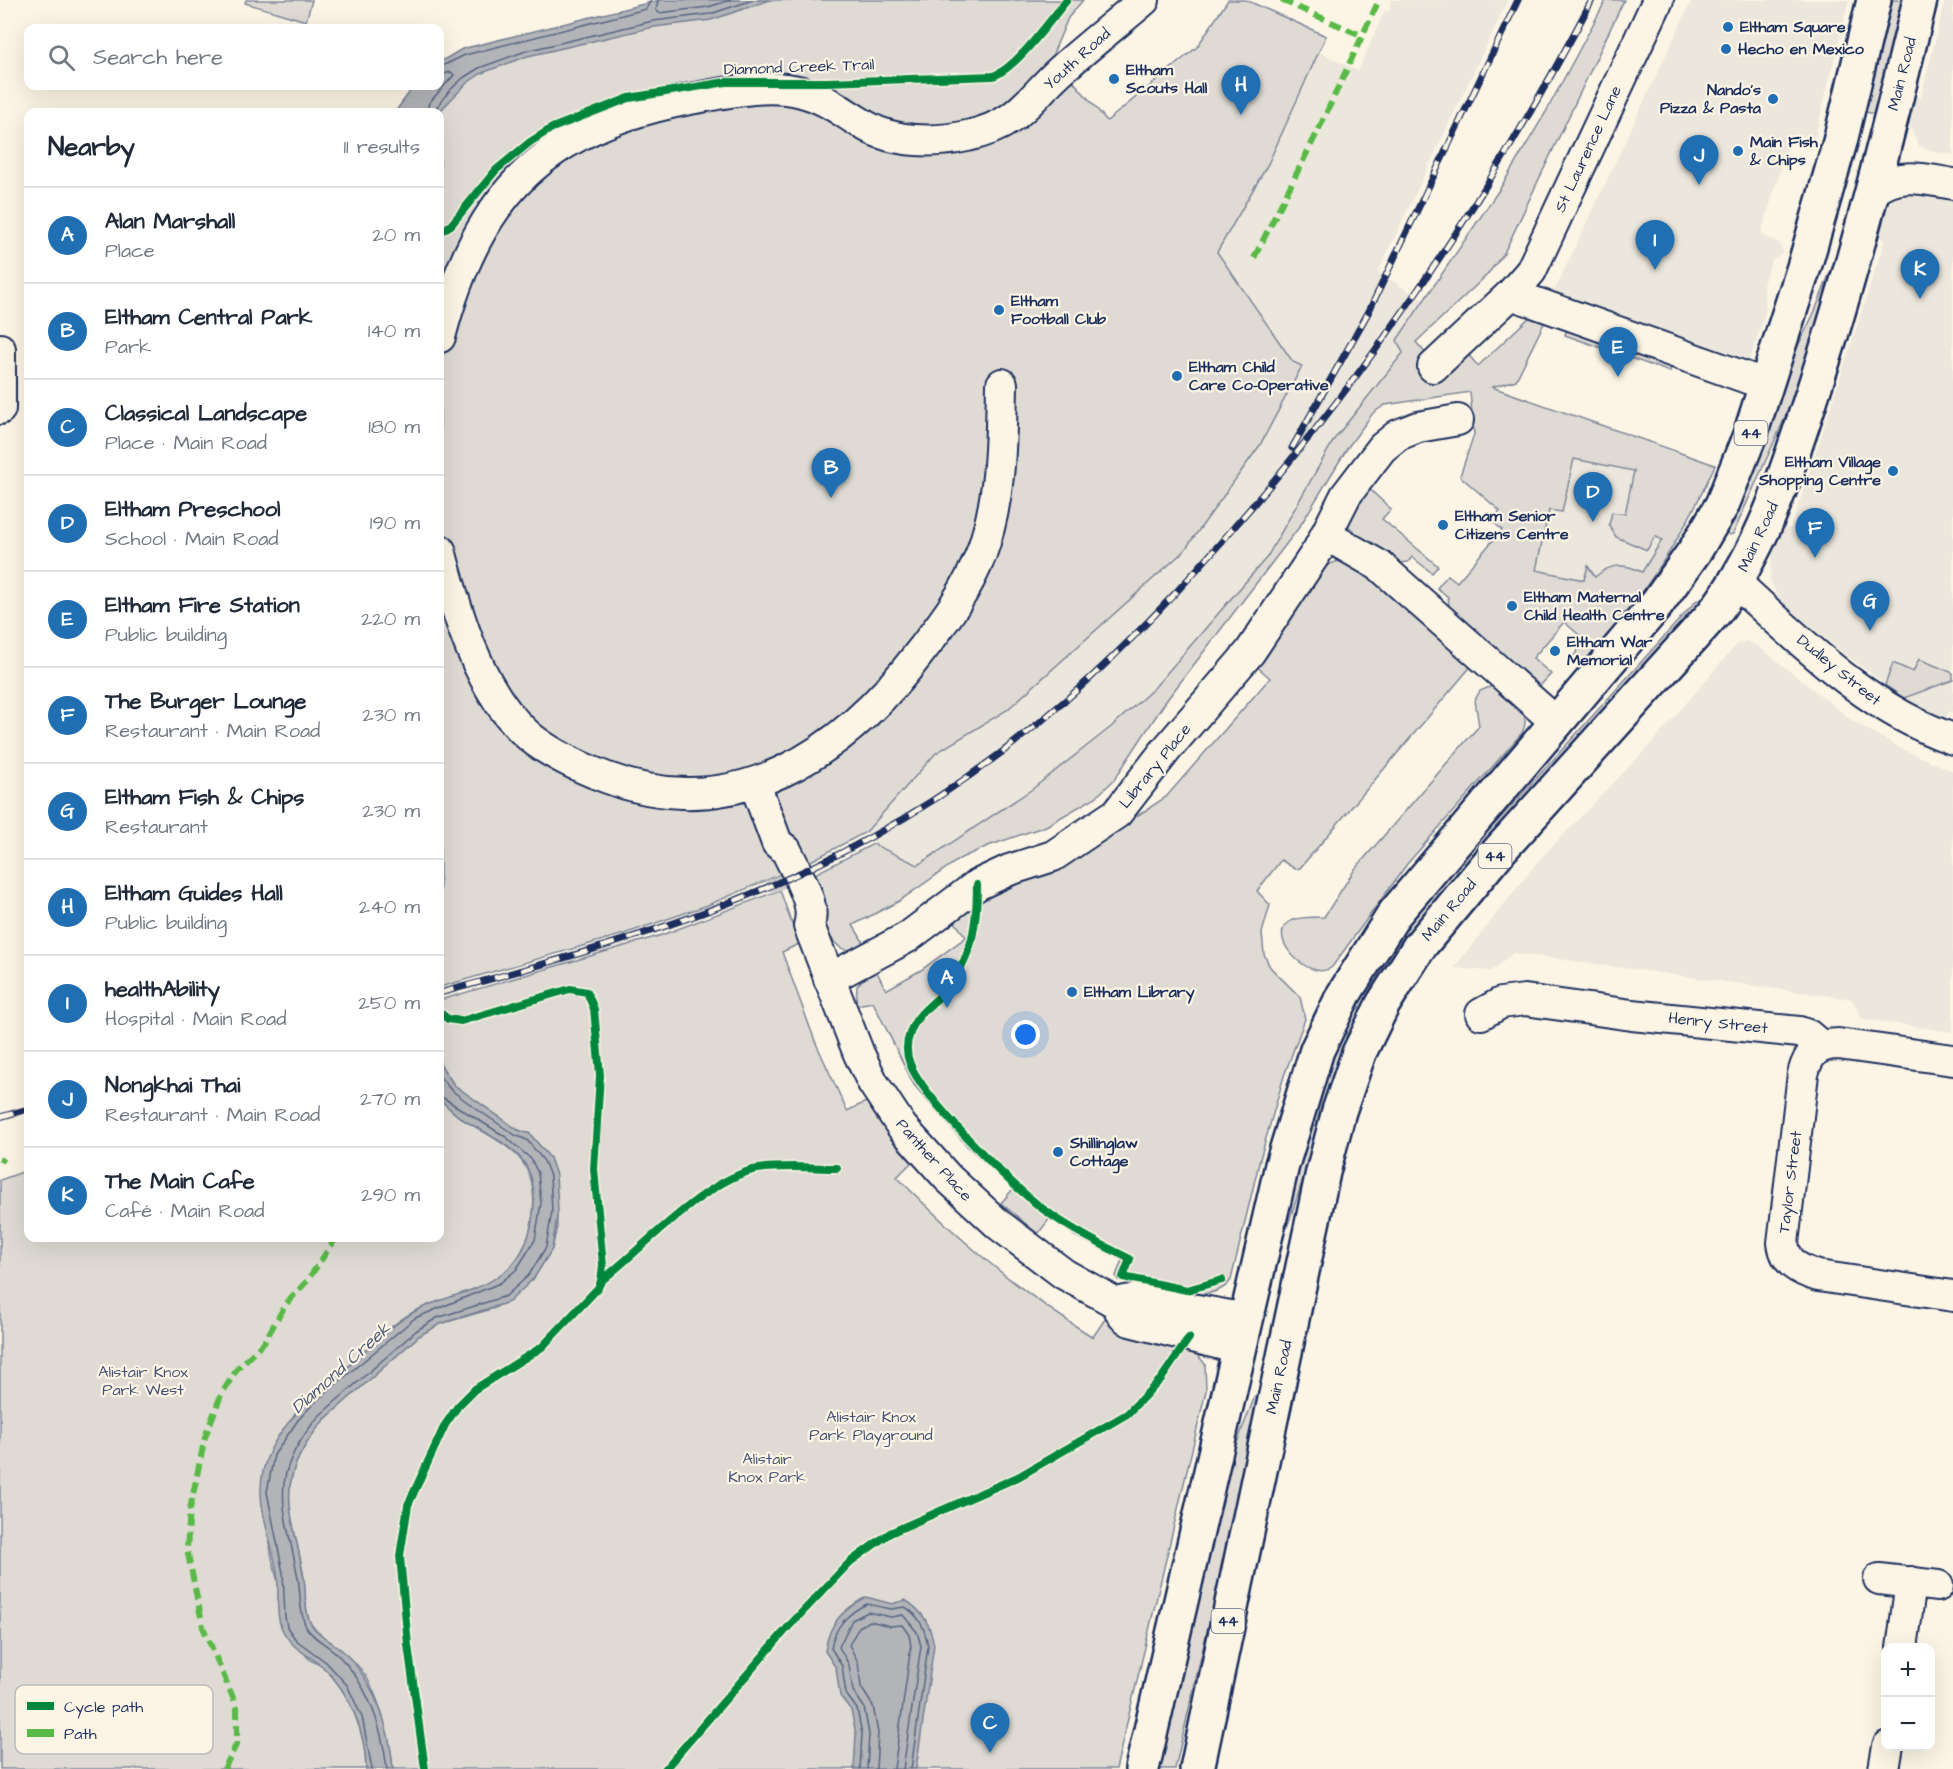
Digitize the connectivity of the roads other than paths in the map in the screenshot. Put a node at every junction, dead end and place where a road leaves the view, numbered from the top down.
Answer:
1 (1144, 0) edge
2 (1658, 0) edge
3 (1874, 0) edge
4 (1920, 0) edge
5 (1883, 154) junction
6 (1953, 164) edge
7 (1832, 169) junction
8 (1953, 184) edge
9 (1873, 192) junction
10 (1511, 294) junction
11 (444, 320) edge
12 (0, 349) edge
13 (1433, 367) dead end
14 (1002, 384) dead end
15 (1767, 385) junction
16 (0, 409) edge
17 (1458, 420) dead end
18 (1326, 535) junction
19 (1696, 549) junction
20 (444, 566) edge
21 (1736, 583) junction
22 (1556, 722) junction
23 (1953, 739) edge
24 (756, 784) junction
25 (829, 979) junction
26 (1344, 994) junction
27 (1481, 1014) dead end
28 (1821, 1046) junction
29 (1359, 1053) junction
30 (1953, 1060) edge
31 (1953, 1296) edge
32 (1243, 1334) junction
33 (1286, 1344) junction
34 (1880, 1579) dead end
35 (1903, 1643) edge
36 (1886, 1751) edge
37 (1142, 1769) edge
38 (1197, 1769) edge
39 (1884, 1769) edge

1 - 11 street, Youth Road
2 - 10 street, St Laurence Lane
3 - 7 main road, 44
4 - 5 main road, Main Road / 44
5 - 6 street
5 - 7 main road
5 - 9 main road, Main Road / 44
7 - 15 main road, 44
8 - 9 street
9 - 21 main road, Main Road / 44
10 - 13 street, St Laurence Lane
10 - 15 street
12 - 16 street
14 - 24 street
15 - 19 main road, 44
17 - 18 street, Library Place
18 - 22 street
18 - 25 street, Library Place
19 - 21 main road
19 - 22 main road, 44
20 - 24 street
21 - 23 street, Dudley Street
21 - 29 main road, Main Road / 44
22 - 26 main road, 44
24 - 25 street, Panther Place
25 - 32 street, Panther Place
26 - 29 main road
26 - 32 main road, 44
27 - 28 street, Henry Street
28 - 30 street, Henry Street
28 - 31 street, Taylor Street
29 - 33 main road, Main Road / 44
32 - 33 main road
32 - 37 main road, 44
33 - 38 main road, Main Road / 44
34 - 35 street
36 - 39 street

